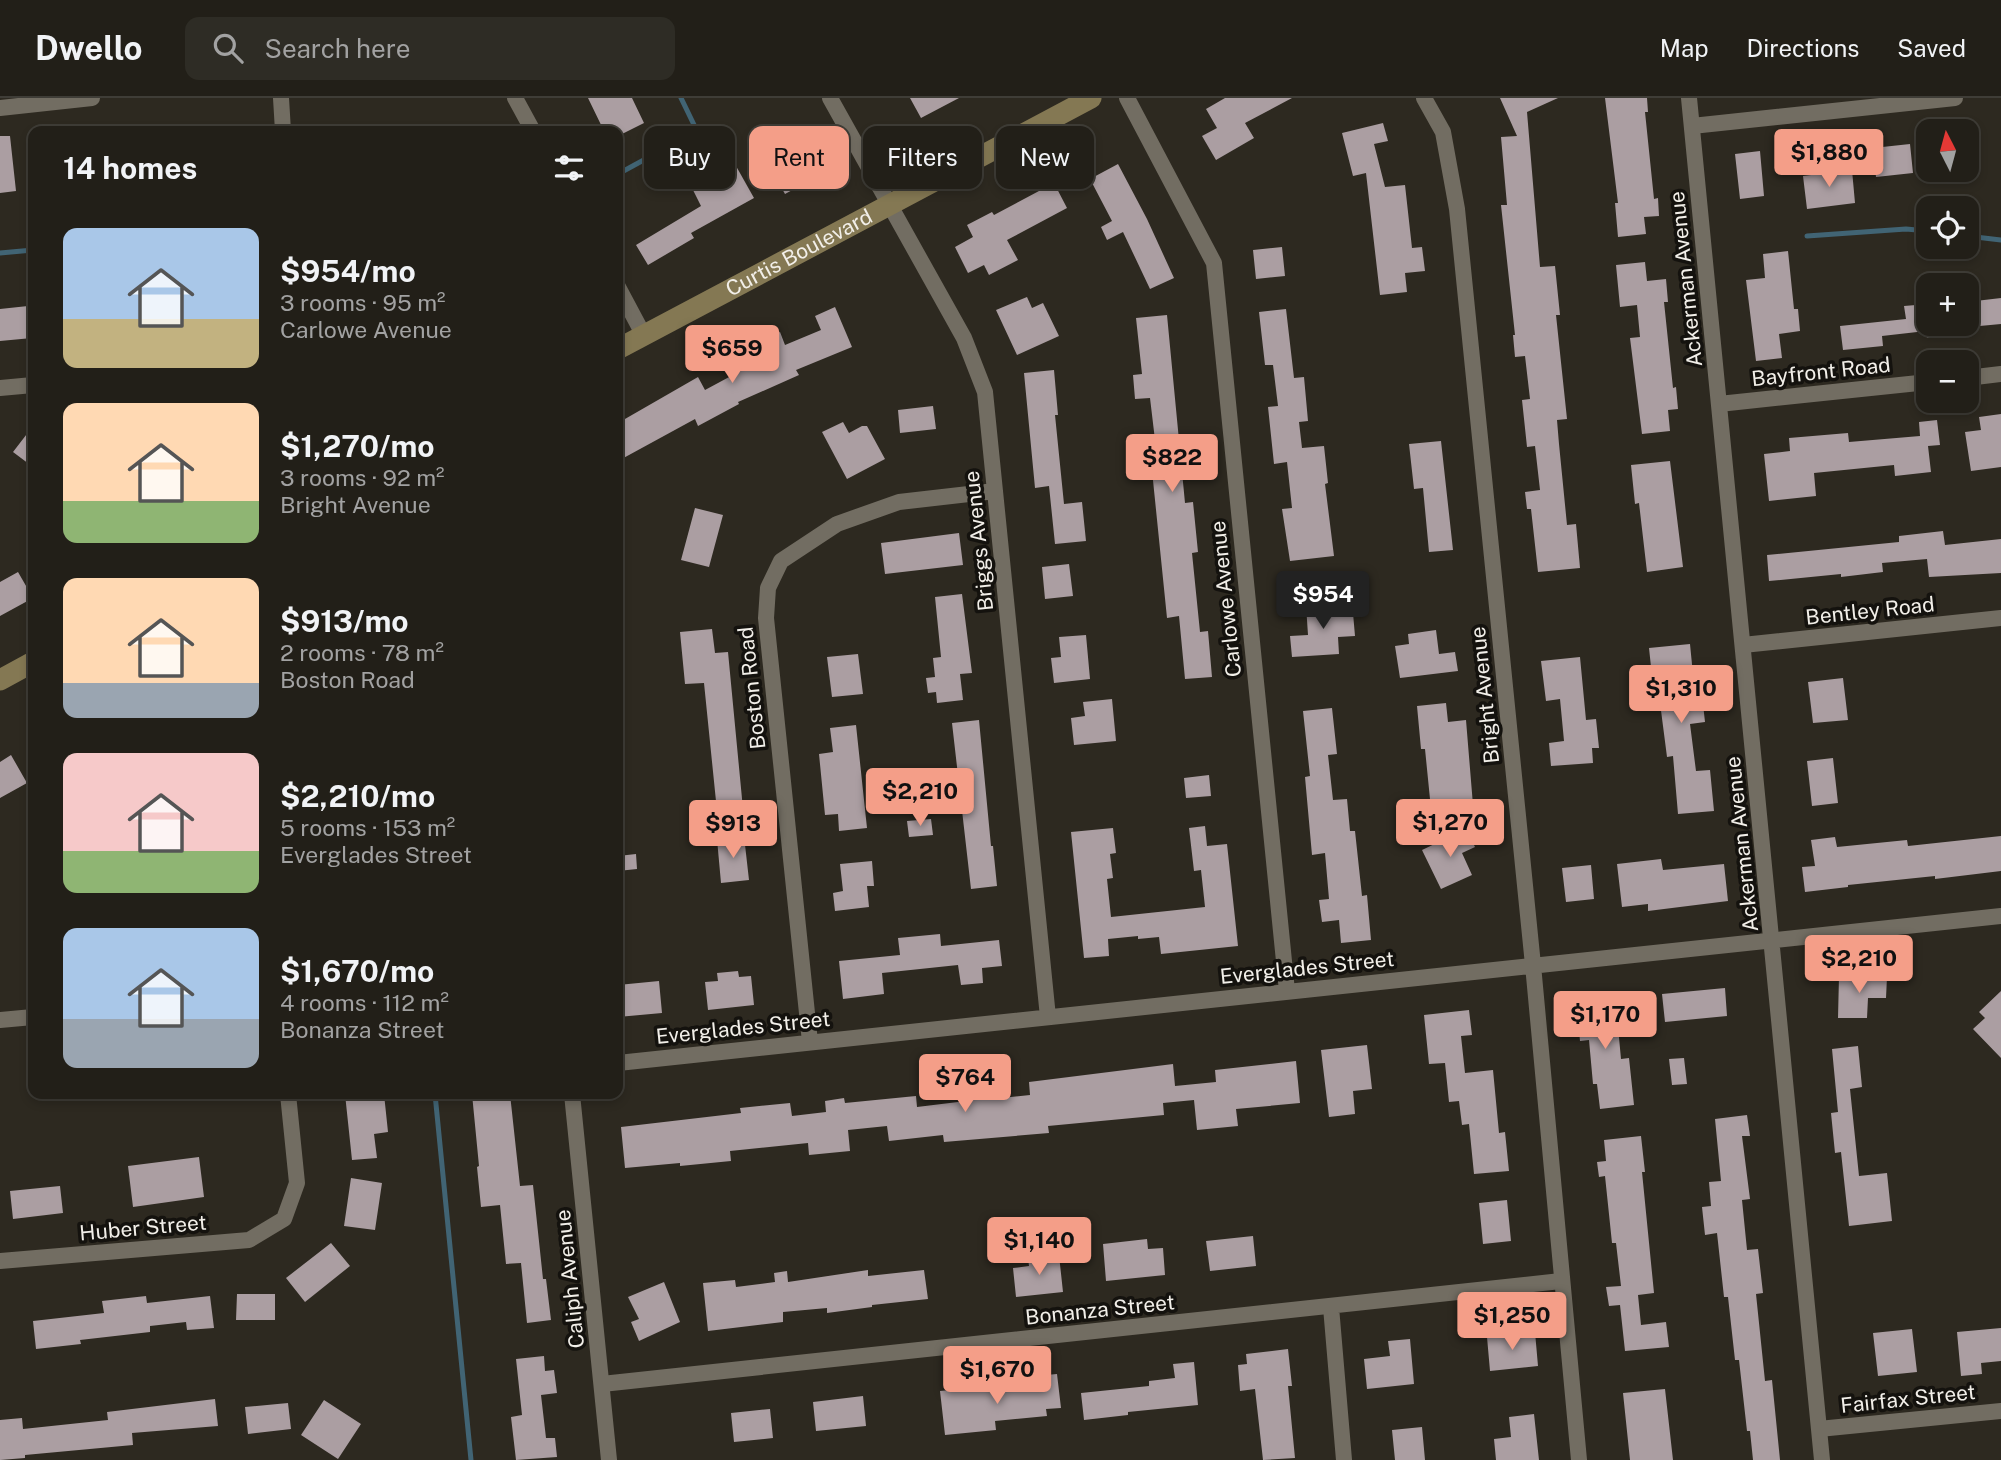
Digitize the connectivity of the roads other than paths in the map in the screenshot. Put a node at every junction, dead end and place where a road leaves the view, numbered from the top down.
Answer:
1 (92, 98) edge
2 (281, 98) edge
3 (515, 98) edge
4 (830, 98) edge
5 (1091, 98) edge
6 (1127, 98) edge
7 (1424, 98) edge
8 (1689, 98) edge
9 (1955, 98) edge
10 (0, 108) edge
11 (283, 126) edge
12 (530, 126) edge
13 (1692, 126) junction
14 (889, 204) junction
15 (623, 296) edge
16 (643, 334) junction
17 (623, 346) edge
18 (2001, 374) edge
19 (1979, 377) edge
20 (1916, 383) edge
21 (28, 385) edge
22 (0, 388) edge
23 (1719, 404) junction
24 (995, 491) junction
25 (2001, 618) edge
26 (1743, 645) junction
27 (28, 665) edge
28 (0, 680) edge
29 (2001, 916) edge
30 (1772, 940) junction
31 (1533, 965) junction
32 (1286, 990) junction
33 (28, 1017) edge
34 (1048, 1017) junction
35 (0, 1020) edge
36 (810, 1042) junction
37 (623, 1062) edge
38 (289, 1099) edge
39 (573, 1099) edge
40 (0, 1261) edge
41 (1561, 1281) junction
42 (1331, 1307) junction
43 (602, 1384) junction
44 (2001, 1411) edge
45 (1819, 1429) junction
46 (609, 1460) edge
47 (1344, 1460) edge
48 (1579, 1460) edge
49 (1822, 1460) edge

1 - 10 street
2 - 11 street
3 - 12 street
4 - 14 street, Briggs Avenue
5 - 14 street, Curtis Boulevard
6 - 32 street, Carlowe Avenue
7 - 31 street, Bright Avenue
8 - 13 street, Ackerman Avenue
9 - 13 street
13 - 23 street, Ackerman Avenue
14 - 16 street, Curtis Boulevard
14 - 24 street, Briggs Avenue
15 - 16 street
16 - 17 street, Curtis Boulevard
18 - 19 street
20 - 23 street, Bayfront Road
21 - 22 street
23 - 26 street, Ackerman Avenue
24 - 34 street, Briggs Avenue
24 - 36 street, Boston Road
25 - 26 street, Bentley Road
26 - 30 street, Ackerman Avenue
27 - 28 street
29 - 30 street, Everglades Street
30 - 31 street, Everglades Street
30 - 45 street, Ackerman Avenue
31 - 32 street, Everglades Street
31 - 41 street, Bright Avenue
32 - 34 street, Everglades Street
33 - 35 street
34 - 36 street, Everglades Street
36 - 37 street, Everglades Street
38 - 40 street, Huber Street
39 - 43 street, Caliph Avenue
41 - 42 street, Bonanza Street
41 - 48 street, Bright Avenue
42 - 43 street, Bonanza Street
42 - 47 street
43 - 46 street, Caliph Avenue
44 - 45 street, Fairfax Street
45 - 49 street, Ackerman Avenue

